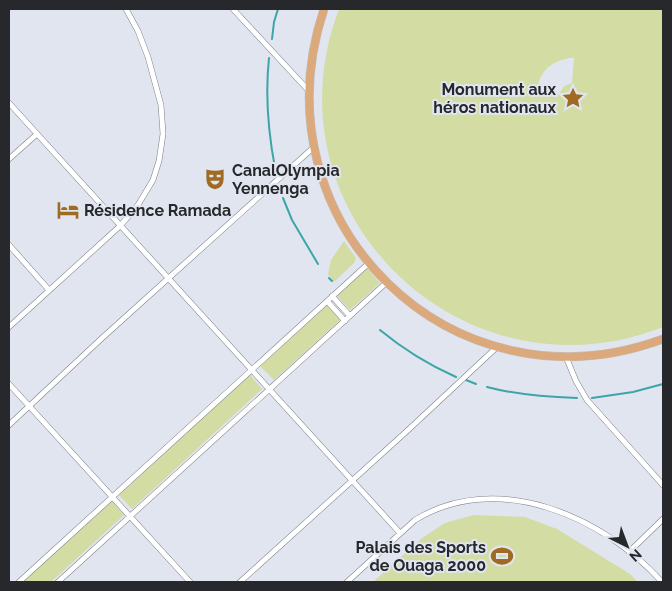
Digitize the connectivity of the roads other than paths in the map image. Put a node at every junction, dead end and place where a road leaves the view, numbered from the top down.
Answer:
1 (126, 9) edge
2 (233, 9) edge
3 (324, 9) edge
4 (309, 91) junction
5 (9, 103) edge
6 (37, 134) junction
7 (314, 147) junction
8 (9, 159) edge
9 (120, 226) junction
10 (9, 245) edge
11 (369, 263) junction
12 (169, 278) junction
13 (387, 282) junction
14 (49, 290) junction
15 (330, 298) junction
16 (350, 316) junction
17 (345, 321) junction
18 (9, 327) edge
19 (663, 339) edge
20 (497, 346) junction
21 (566, 357) junction
22 (252, 370) junction
23 (9, 384) edge
24 (270, 390) junction
25 (29, 406) junction
26 (9, 425) edge
27 (352, 480) junction
28 (663, 485) edge
29 (112, 497) junction
30 (130, 517) junction
31 (663, 519) edge
32 (400, 533) junction
33 (629, 552) junction
34 (19, 582) edge
35 (58, 582) edge
36 (190, 582) edge
37 (240, 582) edge
38 (347, 582) edge
39 (662, 582) edge

1 - 9 street
2 - 4 street
3 - 4 main road
4 - 7 main road
5 - 6 street
6 - 8 street
6 - 9 street
7 - 11 main road
7 - 12 street
9 - 12 street
9 - 14 street
10 - 14 street
11 - 13 main road
11 - 15 street
12 - 22 street
12 - 25 street
13 - 16 street
13 - 20 main road
14 - 18 street
15 - 16 street
15 - 17 street
15 - 22 street
16 - 17 street
17 - 24 street
19 - 21 main road
20 - 21 main road
20 - 27 street
21 - 28 street
22 - 24 street
22 - 29 street
23 - 25 street
24 - 27 street
24 - 30 street
25 - 26 street
25 - 29 street
27 - 32 street
27 - 37 street
29 - 30 street
29 - 34 street
30 - 35 street
30 - 36 street
31 - 33 street
32 - 33 street
32 - 38 street
33 - 39 street

